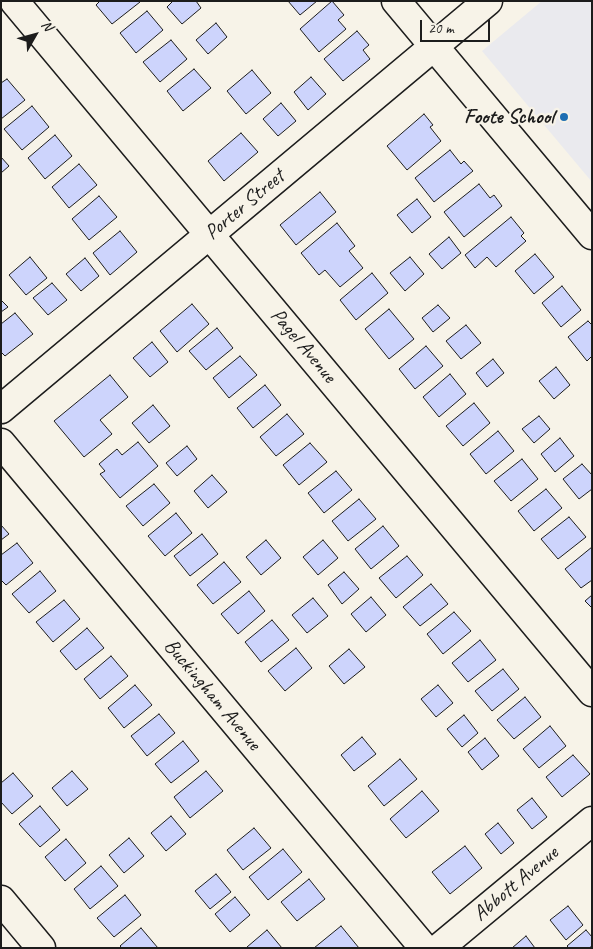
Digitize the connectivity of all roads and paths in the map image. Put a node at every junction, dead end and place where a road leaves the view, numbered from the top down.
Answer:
1 (14, 1) edge
2 (396, 1) edge
3 (488, 1) edge
4 (434, 47) junction
5 (210, 235) junction
6 (592, 235) edge
7 (1, 409) edge
8 (1, 443) edge
9 (592, 692) edge
10 (592, 821) edge
11 (1, 900) edge
12 (42, 948) edge
13 (424, 948) edge
14 (439, 948) edge

1 - 5 street, Pagel Avenue
2 - 4 street
3 - 4 street, Porter Street
4 - 5 street, Porter Street
4 - 6 street
5 - 7 street, Porter Street
5 - 9 street, Pagel Avenue
8 - 13 street, Buckingham Avenue
10 - 14 street, Abbott Avenue
11 - 12 street

